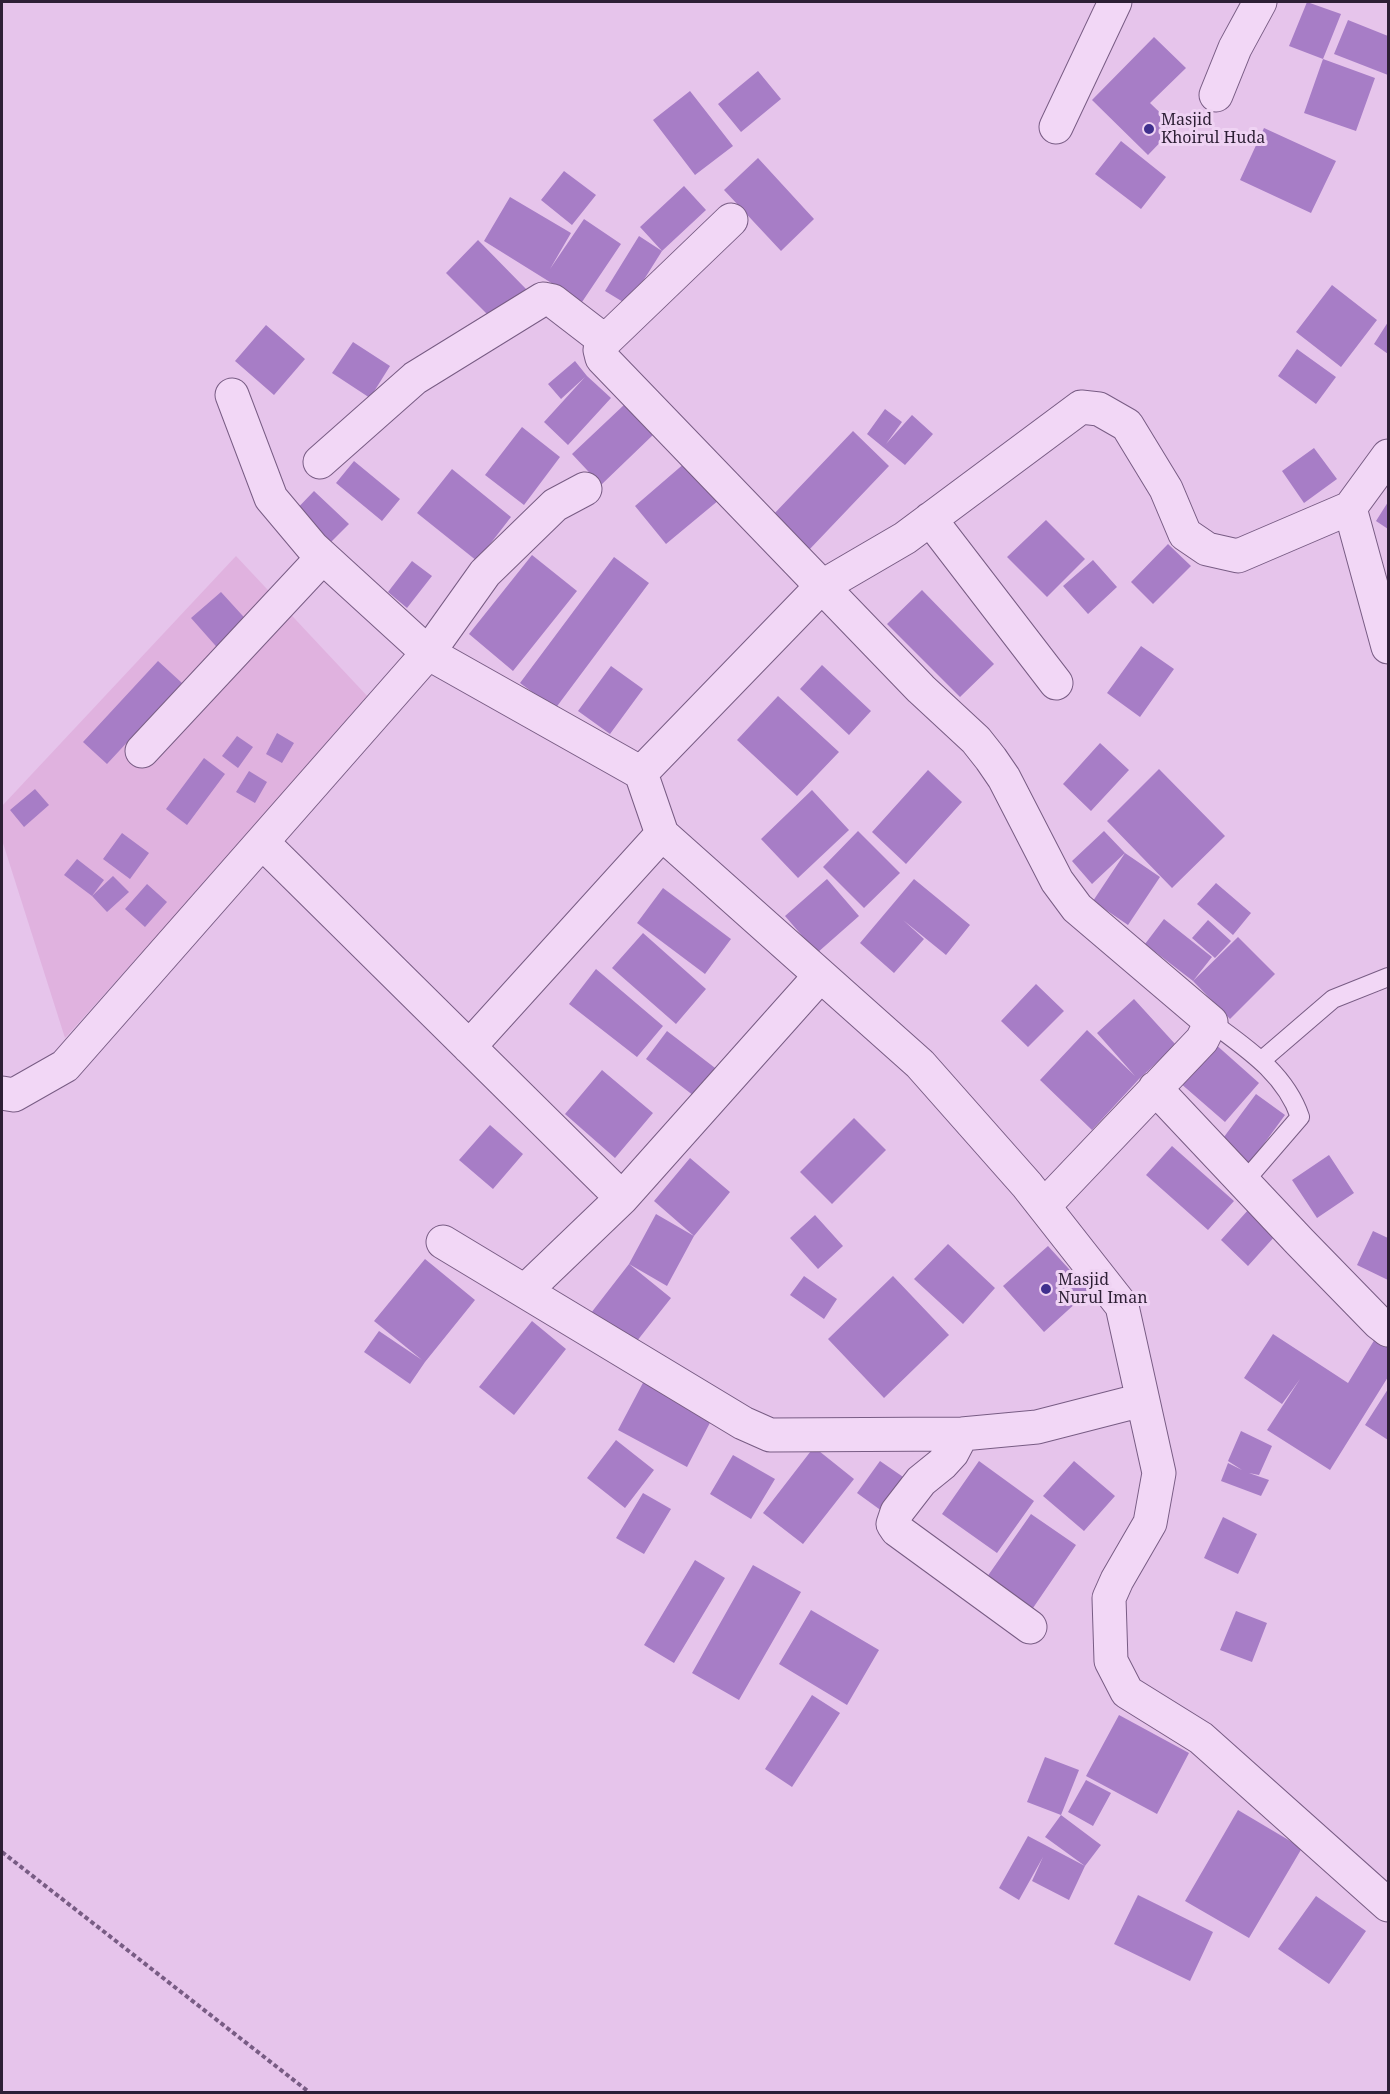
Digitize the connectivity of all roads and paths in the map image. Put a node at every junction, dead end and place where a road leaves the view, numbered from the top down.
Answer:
1 (1115, 2) edge
2 (1260, 2) edge
3 (1216, 95) dead end
4 (1056, 127) dead end
5 (731, 220) dead end
6 (605, 341) junction
7 (232, 395) dead end
8 (1389, 456) edge
9 (320, 462) dead end
10 (585, 489) dead end
11 (1350, 508) junction
12 (930, 519) junction
13 (323, 557) junction
14 (821, 587) junction
15 (1389, 646) edge
16 (428, 652) junction
17 (1056, 683) dead end
18 (142, 751) dead end
19 (641, 773) junction
20 (662, 834) junction
21 (263, 843) junction
22 (820, 976) junction
23 (1389, 977) edge
24 (1211, 1022) junction
25 (469, 1047) junction
26 (1262, 1060) junction
27 (1155, 1088) junction
28 (2, 1093) edge
29 (1244, 1182) junction
30 (622, 1198) junction
31 (1044, 1206) junction
32 (443, 1242) dead end
33 (525, 1292) junction
34 (1389, 1330) edge
35 (1142, 1400) junction
36 (962, 1434) junction
37 (1030, 1627) dead end
38 (2, 1852) edge
39 (1389, 1905) edge
40 (309, 2092) edge

1 - 4 street
2 - 3 street
5 - 6 street
6 - 9 street
6 - 14 street
7 - 13 street
8 - 11 street
10 - 16 street
11 - 12 street
11 - 15 street
12 - 14 street
12 - 17 street
13 - 16 street
13 - 18 street
14 - 19 street
14 - 24 street
16 - 19 street
16 - 21 street
19 - 20 street
20 - 22 street
20 - 25 street
21 - 25 street
21 - 28 street
22 - 30 street
22 - 31 street
23 - 26 lane
24 - 26 lane
24 - 27 street
25 - 30 street
26 - 29 lane
27 - 29 street
27 - 31 street
29 - 34 street
30 - 33 street
31 - 35 street
32 - 33 street
33 - 36 street
35 - 36 street
35 - 39 street
36 - 37 street
38 - 40 path

